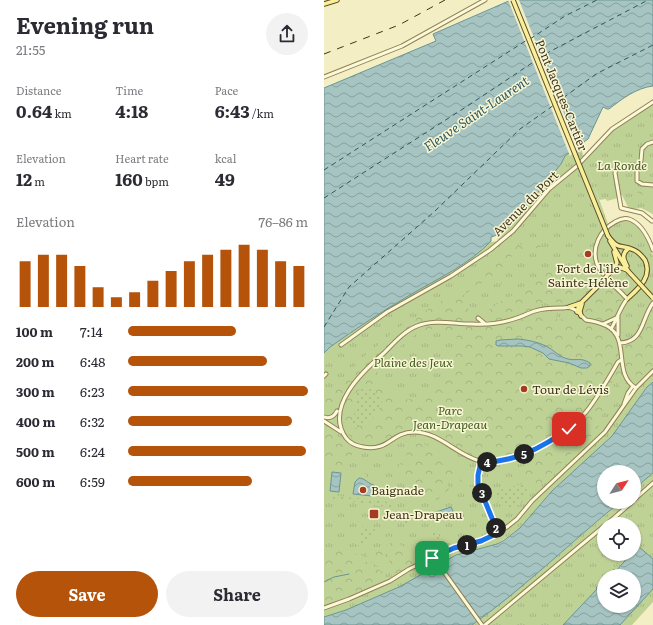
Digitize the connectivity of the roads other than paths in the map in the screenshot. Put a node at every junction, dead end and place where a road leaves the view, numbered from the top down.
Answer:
1 (337, 0) edge
2 (485, 0) edge
3 (513, 0) edge
4 (324, 4) edge
5 (324, 77) edge
6 (653, 102) edge
7 (653, 142) edge
8 (637, 169) junction
9 (653, 185) edge
10 (653, 221) edge
11 (608, 236) junction
12 (629, 248) junction
13 (614, 249) junction
14 (653, 250) edge
15 (613, 269) junction
16 (628, 270) junction
17 (653, 298) edge
18 (627, 299) junction
19 (583, 302) junction
20 (653, 303) edge
21 (569, 307) junction
22 (577, 312) junction
23 (581, 316) junction
24 (618, 317) junction
25 (586, 320) junction
26 (476, 324) junction
27 (485, 324) junction
28 (601, 324) junction
29 (611, 329) junction
30 (618, 336) junction
31 (620, 343) junction
32 (341, 345) dead end
33 (621, 360) junction
34 (614, 369) junction
35 (623, 370) junction
36 (653, 371) edge
37 (635, 387) junction
38 (627, 395) junction
39 (631, 397) junction
40 (623, 408) junction
41 (338, 410) junction
42 (324, 417) edge
43 (324, 421) edge
44 (341, 432) junction
45 (481, 462) junction
46 (653, 484) edge
47 (641, 494) edge
48 (624, 509) edge
49 (615, 517) edge
50 (597, 532) edge
51 (498, 533) junction
52 (435, 559) junction
53 (324, 608) edge
54 (483, 625) edge

1 - 4 main road
2 - 5 street
3 - 11 main road, Pont Jacques-Cartier, bridge
6 - 32 street, Avenue du Port
7 - 8 street
8 - 9 street
8 - 10 street
11 - 12 main road
11 - 13 main road, Pont Jacques-Cartier
12 - 16 main road
12 - 18 main road
13 - 15 main road
13 - 16 main road, Pont Jacques-Cartier
14 - 18 street
15 - 16 main road
15 - 19 main road, bridge
16 - 17 main road, Pont Jacques-Cartier, bridge
18 - 24 street
19 - 21 main road
19 - 22 main road
19 - 23 main road
20 - 31 street
21 - 22 street
21 - 27 street
22 - 23 street
22 - 25 street
23 - 25 street
24 - 28 street
24 - 29 street
24 - 30 street
25 - 28 street
26 - 27 street
26 - 27 street
26 - 41 street
28 - 29 street
29 - 30 street
30 - 31 street
31 - 33 street
33 - 34 street
33 - 35 street
34 - 35 street
34 - 45 street
35 - 37 street
36 - 37 street
37 - 38 street
37 - 39 street
38 - 39 street
38 - 40 street
39 - 40 street
40 - 51 street
41 - 42 street
41 - 44 street
43 - 44 street
44 - 45 street
45 - 51 street
46 - 47 street
48 - 49 street
50 - 54 street
51 - 52 street
52 - 53 street
52 - 54 street

